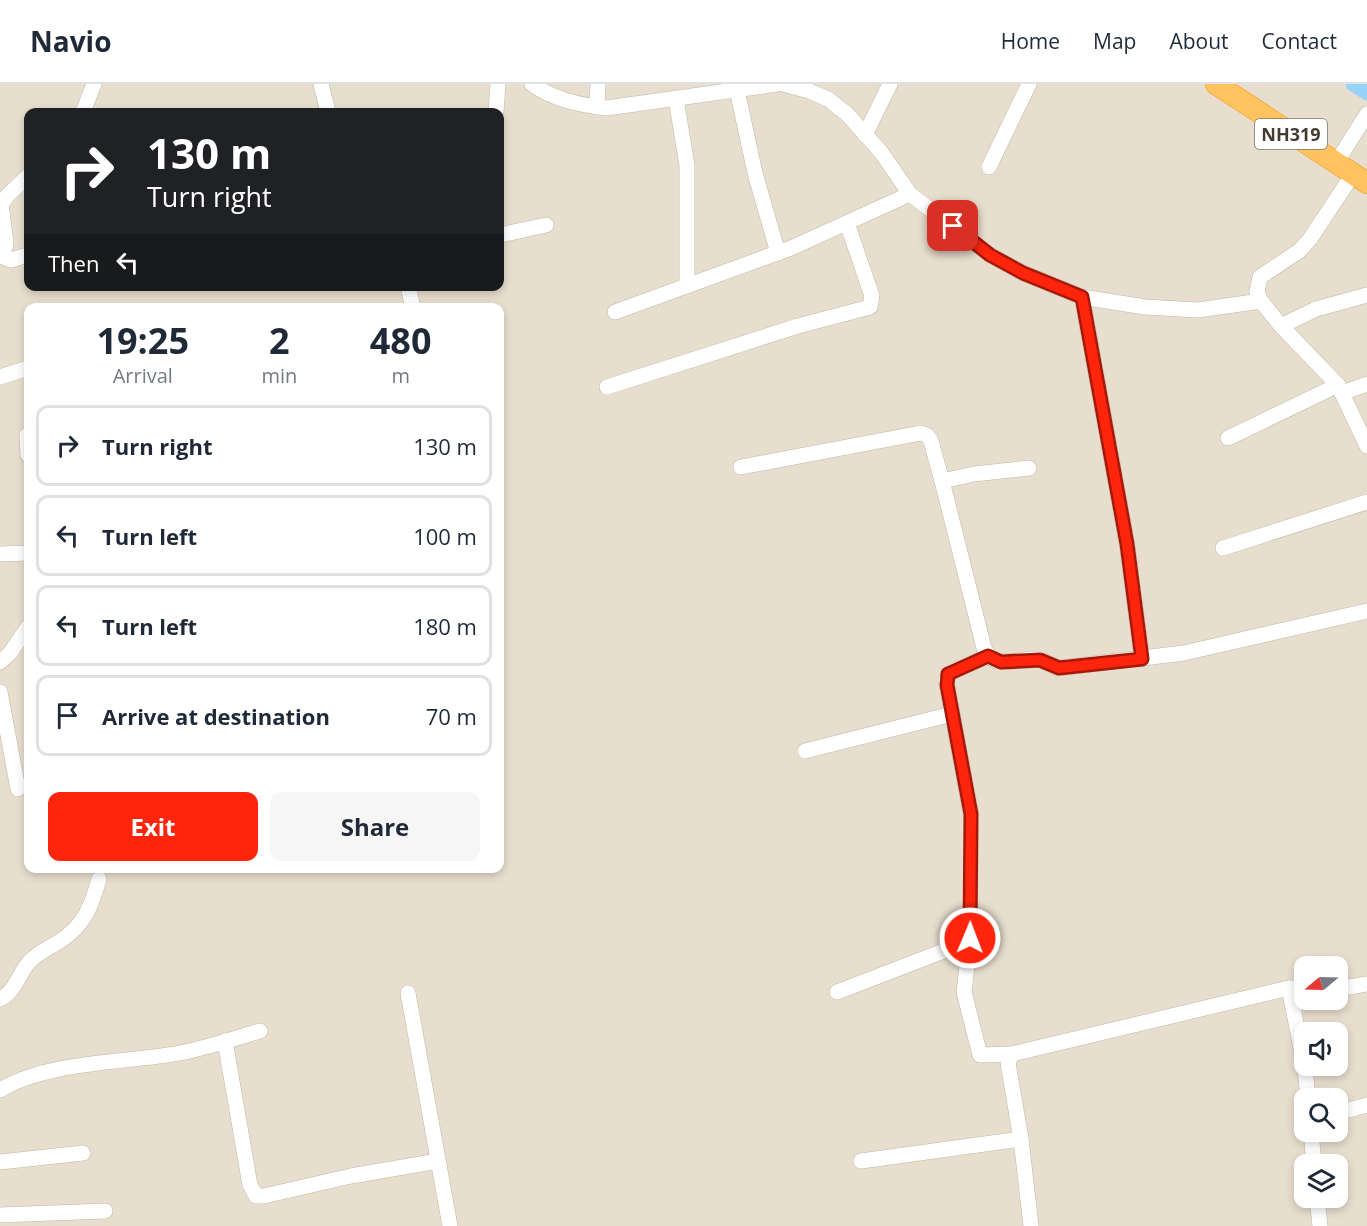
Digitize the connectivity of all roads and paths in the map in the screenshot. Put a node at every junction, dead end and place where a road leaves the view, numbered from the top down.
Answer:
1 (94, 84) edge
2 (321, 84) edge
3 (498, 84) edge
4 (532, 84) edge
5 (598, 84) edge
6 (777, 84) edge
7 (783, 84) edge
8 (890, 84) edge
9 (1029, 84) edge
10 (1216, 84) edge
11 (737, 90) junction
12 (675, 99) junction
13 (597, 107) junction
14 (85, 108) edge
15 (327, 108) edge
16 (496, 108) edge
17 (1367, 114) edge
18 (865, 135) junction
19 (989, 167) dead end
20 (1352, 174) edge
21 (24, 178) edge
22 (3, 191) edge
23 (910, 194) junction
24 (847, 223) junction
25 (546, 225) dead end
26 (504, 234) edge
27 (778, 253) junction
28 (0, 255) edge
29 (24, 256) edge
30 (687, 286) junction
31 (1367, 296) edge
32 (1082, 297) junction
33 (1261, 301) junction
34 (615, 312) dead end
35 (1281, 326) junction
36 (24, 369) edge
37 (0, 377) edge
38 (1367, 384) edge
39 (606, 387) dead end
40 (1340, 389) junction
41 (1228, 438) dead end
42 (1367, 446) edge
43 (741, 466) dead end
44 (1029, 468) dead end
45 (942, 481) junction
46 (1367, 502) edge
47 (1223, 548) dead end
48 (24, 553) edge
49 (0, 554) edge
50 (1367, 611) edge
51 (24, 633) edge
52 (988, 656) junction
53 (1142, 659) junction
54 (0, 662) edge
55 (0, 693) edge
56 (952, 714) junction
57 (805, 751) dead end
58 (18, 789) dead end
59 (99, 879) dead end
60 (970, 940) junction
61 (1367, 984) edge
62 (1348, 987) edge
63 (1289, 988) junction
64 (1294, 988) edge
65 (837, 992) dead end
66 (408, 993) dead end
67 (0, 999) edge
68 (260, 1031) dead end
69 (225, 1041) junction
70 (1012, 1054) junction
71 (1307, 1088) edge
72 (0, 1090) edge
73 (1367, 1105) edge
74 (1349, 1110) dead end
75 (1022, 1139) junction
76 (83, 1153) dead end
77 (438, 1161) junction
78 (861, 1161) dead end
79 (0, 1162) edge
80 (1318, 1208) edge
81 (105, 1211) dead end
82 (0, 1215) edge
83 (450, 1226) edge
84 (1031, 1226) edge
85 (1320, 1226) edge

1 - 14 street
2 - 15 street
3 - 16 street
4 - 13 street
5 - 13 street
6 - 11 street
7 - 18 street
8 - 18 street
9 - 19 street
10 - 20 highway, NH319
11 - 12 street
11 - 27 street
12 - 13 street
12 - 30 street
17 - 20 street
18 - 23 street
20 - 33 street
21 - 22 street
22 - 28 street
23 - 24 street
23 - 32 street
24 - 27 street
24 - 39 street
25 - 26 street
27 - 30 street
28 - 29 street
30 - 34 street
31 - 35 street
32 - 33 street
32 - 53 street
33 - 35 street
35 - 40 street
36 - 37 street
38 - 40 street
40 - 41 street
40 - 42 street
43 - 45 street
44 - 45 street
45 - 52 street
46 - 47 street
48 - 49 street
50 - 53 street
51 - 54 street
52 - 53 street
52 - 56 street
55 - 58 street
56 - 57 street
56 - 60 street
59 - 67 street
60 - 65 street
60 - 70 street
61 - 62 street
63 - 64 street
63 - 70 street
63 - 71 street
66 - 77 street
68 - 69 street
69 - 72 street
69 - 77 street
70 - 75 street
73 - 74 street
75 - 78 street
75 - 84 street
76 - 79 street
77 - 83 street
80 - 85 street
81 - 82 street

